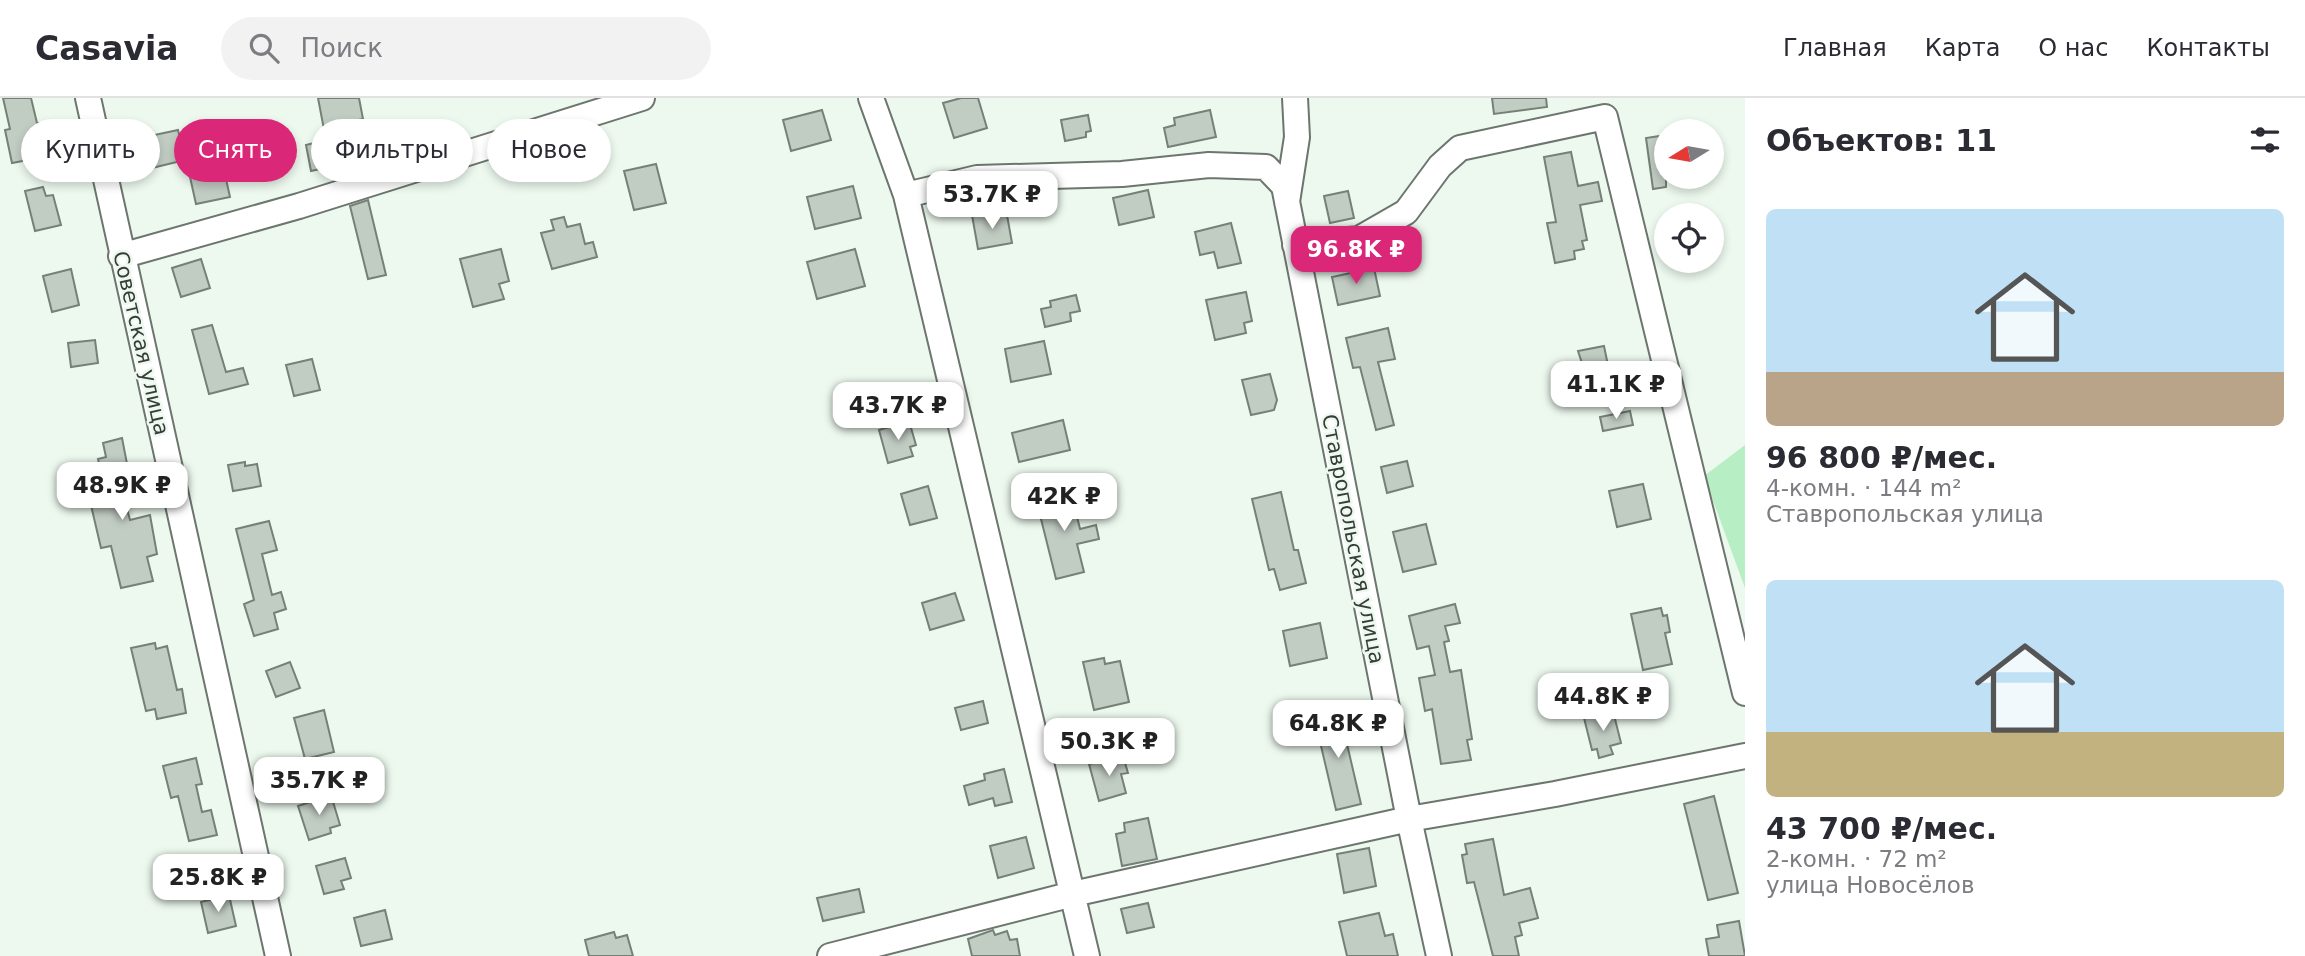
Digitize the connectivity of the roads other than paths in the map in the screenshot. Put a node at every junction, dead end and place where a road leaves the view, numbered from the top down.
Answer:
1 (88, 98) edge
2 (642, 98) edge
3 (871, 98) edge
4 (1295, 98) edge
5 (906, 195) junction
6 (1287, 204) junction
7 (1295, 245) junction
8 (121, 256) junction
9 (1745, 693) edge
10 (1745, 756) edge
11 (1409, 819) junction
12 (1073, 894) junction
13 (278, 956) edge
14 (830, 956) edge
15 (1087, 956) edge
16 (1439, 956) edge

1 - 8 street, Советская улица
2 - 8 street
3 - 5 street
4 - 6 street
5 - 6 street
5 - 12 street
6 - 7 street, Ставропольская улица
7 - 9 street
7 - 11 street, Ставропольская улица
8 - 13 street, Советская улица
10 - 11 street
11 - 12 street
11 - 16 street, Ставропольская улица
12 - 14 street
12 - 15 street

